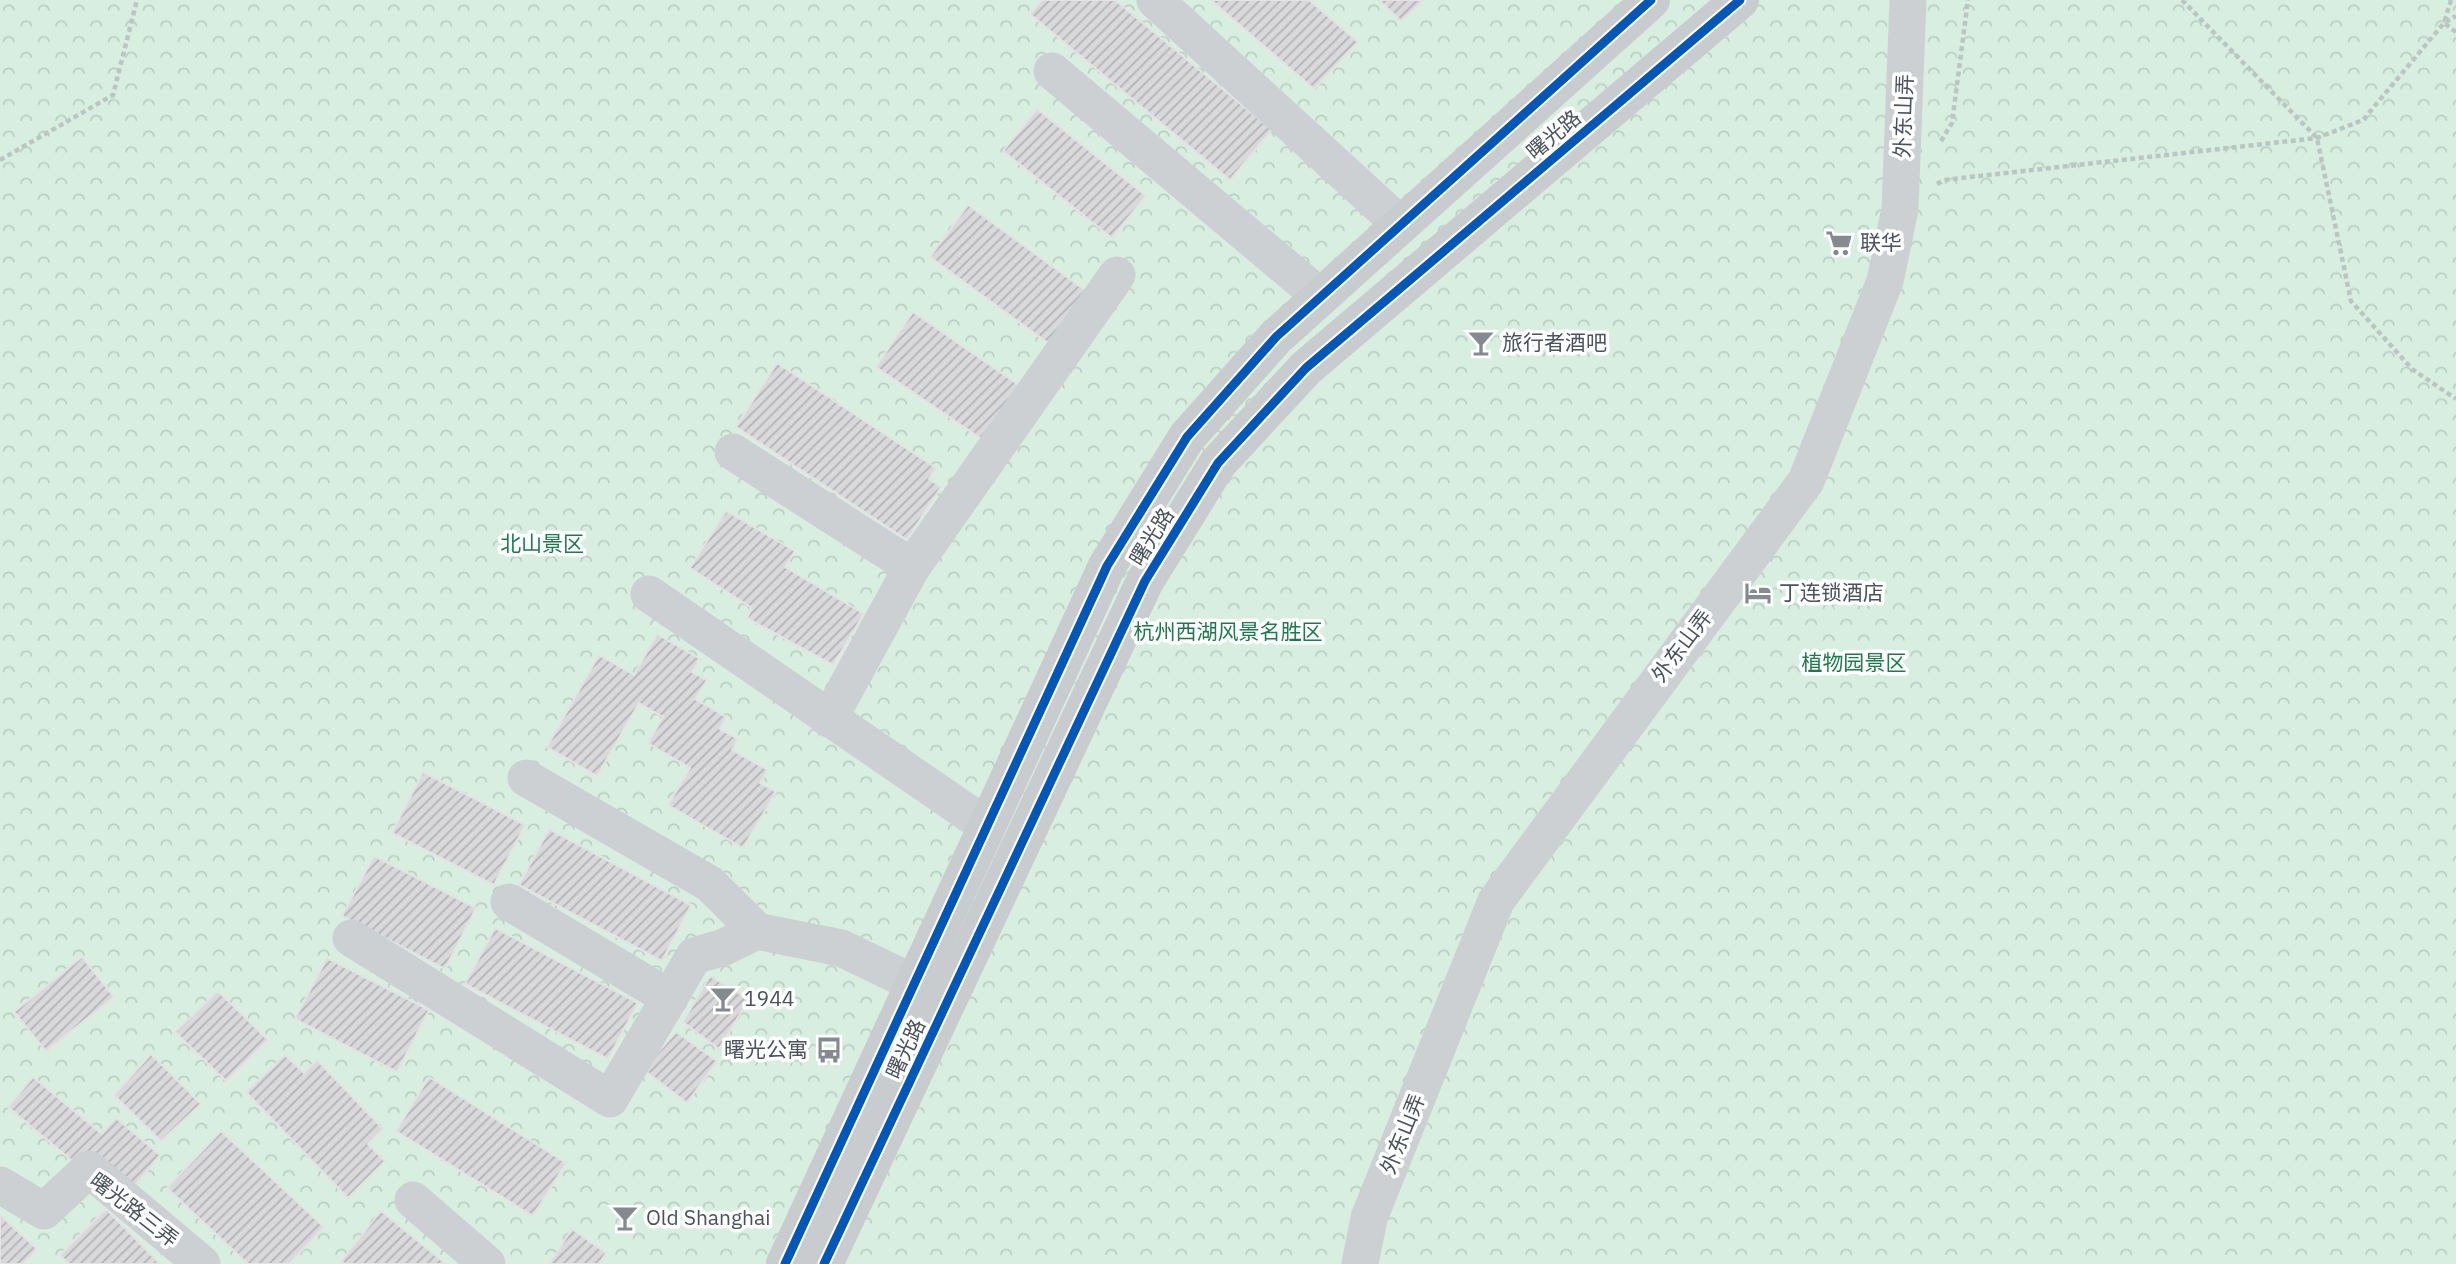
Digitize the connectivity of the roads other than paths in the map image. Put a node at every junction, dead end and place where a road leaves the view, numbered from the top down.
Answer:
1 (1155, 0) edge
2 (1651, 0) edge
3 (1740, 0) edge
4 (1908, 0) edge
5 (1052, 71) dead end
6 (1401, 225) junction
7 (1116, 275) dead end
8 (1321, 297) junction
9 (733, 452) dead end
10 (912, 566) junction
11 (649, 594) dead end
12 (829, 719) junction
13 (526, 778) dead end
14 (987, 826) junction
15 (509, 902) dead end
16 (757, 931) junction
17 (351, 938) dead end
18 (914, 983) junction
19 (670, 998) junction
20 (0, 1185) edge
21 (413, 1200) dead end
22 (202, 1264) edge
23 (487, 1264) edge
24 (785, 1264) edge
25 (824, 1264) edge
26 (1360, 1264) edge

1 - 6 street
2 - 6 main road, 曙光路
3 - 25 main road, 曙光路
4 - 26 street, 外东山弄
5 - 8 street
6 - 8 main road, 曙光路
7 - 10 street
8 - 14 main road, 曙光路
9 - 10 street
10 - 12 street
11 - 12 street
12 - 14 street
13 - 16 street
14 - 18 main road, 曙光路
15 - 19 street
16 - 18 street
16 - 19 street
17 - 19 street
18 - 24 main road, 曙光路
20 - 22 street, 曙光路三弄
21 - 23 street

